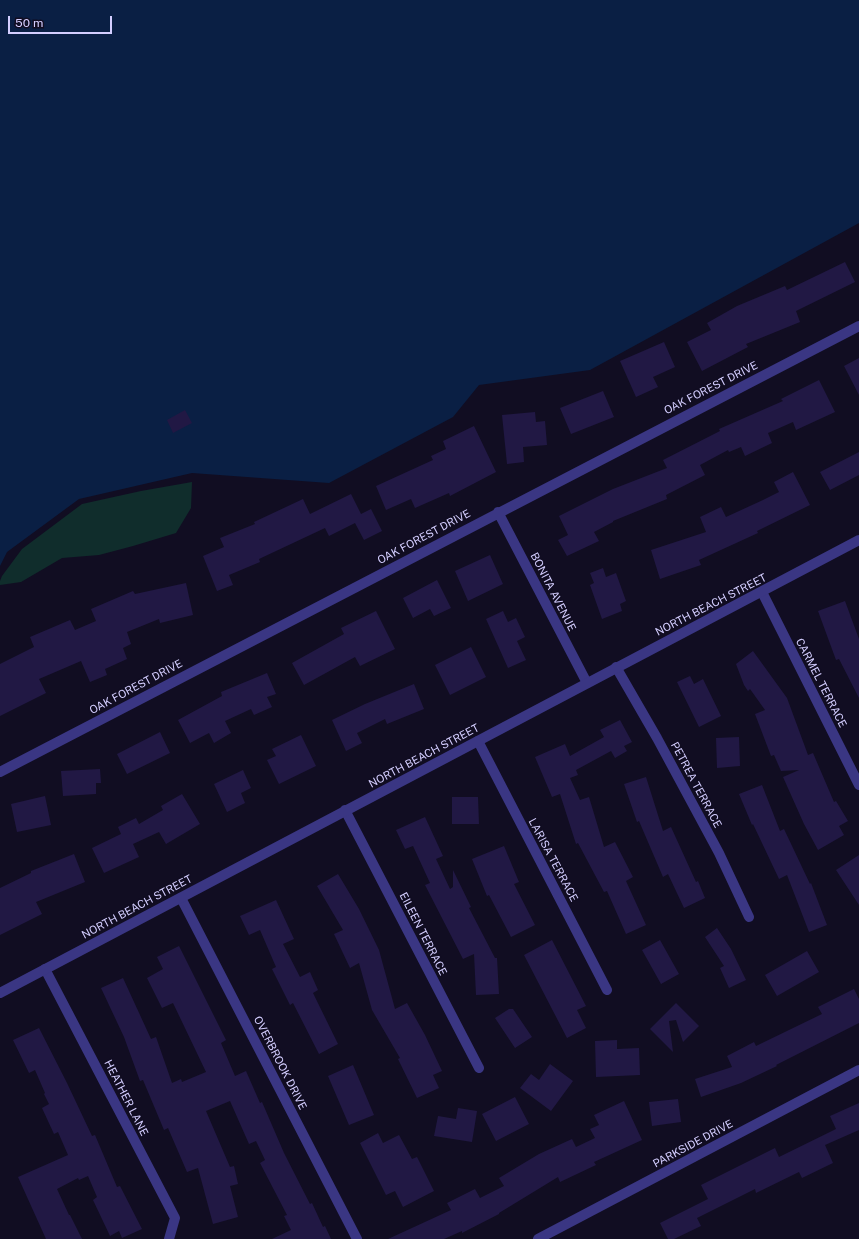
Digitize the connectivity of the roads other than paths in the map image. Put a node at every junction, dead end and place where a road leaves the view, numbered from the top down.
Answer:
1 (859, 326) edge
2 (498, 512) junction
3 (859, 540) edge
4 (762, 592) junction
5 (616, 668) junction
6 (587, 683) junction
7 (478, 741) junction
8 (0, 772) edge
9 (859, 785) edge
10 (345, 810) junction
11 (181, 898) junction
12 (749, 918) dead end
13 (45, 969) junction
14 (607, 990) dead end
15 (0, 993) edge
16 (479, 1068) dead end
17 (859, 1070) edge
18 (169, 1239) edge
19 (357, 1239) edge
20 (538, 1239) edge

1 - 2 street, OAK FOREST DRIVE
2 - 6 street, BONITA AVENUE
2 - 8 street, OAK FOREST DRIVE
3 - 4 street, NORTH BEACH STREET
4 - 5 street, NORTH BEACH STREET
4 - 9 street, CARMEL TERRACE
5 - 6 street, NORTH BEACH STREET
5 - 12 street, PETREA TERRACE
6 - 7 street, NORTH BEACH STREET
7 - 10 street, NORTH BEACH STREET
7 - 14 street, LARISA TERRACE
10 - 11 street, NORTH BEACH STREET
10 - 16 street, EILEEN TERRACE
11 - 13 street, NORTH BEACH STREET
11 - 19 street, OVERBROOK DRIVE
13 - 15 street, NORTH BEACH STREET
13 - 18 street, HEATHER LANE
17 - 20 street, PARKSIDE DRIVE

